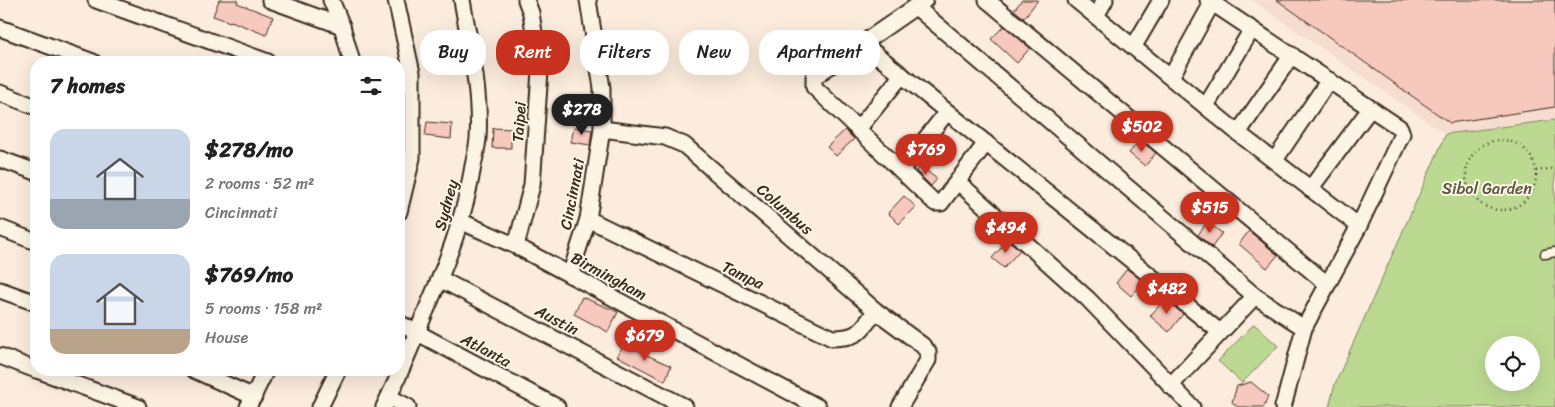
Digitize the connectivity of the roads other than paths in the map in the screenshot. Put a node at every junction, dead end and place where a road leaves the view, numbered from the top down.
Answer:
1 (96, 0) edge
2 (270, 0) edge
3 (331, 0) edge
4 (396, 0) edge
5 (462, 0) edge
6 (526, 0) edge
7 (588, 0) edge
8 (987, 0) edge
9 (1076, 0) edge
10 (1105, 0) edge
11 (1161, 0) edge
12 (1210, 1) edge
13 (921, 3) edge
14 (1096, 16) junction
15 (342, 26) junction
16 (0, 28) edge
17 (1252, 29) junction
18 (880, 31) edge
19 (1134, 46) junction
20 (1292, 55) junction
21 (77, 56) edge
22 (251, 56) edge
23 (350, 56) edge
24 (880, 57) edge
25 (817, 75) edge
26 (902, 75) junction
27 (1171, 77) junction
28 (1329, 80) junction
29 (0, 93) edge
30 (30, 105) edge
31 (1206, 106) junction
32 (1370, 109) junction
33 (948, 112) junction
34 (602, 129) junction
35 (858, 129) junction
36 (1238, 133) junction
37 (986, 143) junction
38 (0, 159) edge
39 (1275, 160) junction
40 (30, 170) edge
41 (901, 170) junction
42 (958, 182) junction
43 (405, 187) edge
44 (1310, 189) junction
45 (588, 219) junction
46 (460, 221) junction
47 (1359, 226) junction
48 (0, 228) edge
49 (30, 240) edge
50 (516, 246) junction
51 (1555, 252) edge
52 (1545, 254) dead end
53 (570, 275) junction
54 (440, 279) junction
55 (1327, 284) junction
56 (0, 290) edge
57 (1255, 296) junction
58 (30, 301) edge
59 (876, 311) junction
60 (405, 326) edge
61 (1304, 328) junction
62 (417, 332) junction
63 (1220, 332) junction
64 (0, 356) edge
65 (405, 361) edge
66 (30, 367) edge
67 (53, 376) edge
68 (205, 376) edge
69 (263, 376) edge
70 (335, 376) edge
71 (399, 376) edge
72 (1170, 386) junction
73 (251, 402) edge
74 (387, 402) edge
75 (138, 407) edge
76 (320, 407) edge
77 (408, 407) edge
78 (557, 407) edge
79 (685, 407) edge
80 (818, 407) edge
81 (900, 407) edge
82 (1192, 407) edge
83 (1283, 407) edge

1 - 22 street
2 - 15 street
3 - 15 street
4 - 43 street
5 - 46 street, Sydney
6 - 50 street, Taipei
7 - 34 street, Cincinnati
8 - 55 street
9 - 14 street
10 - 14 street
11 - 19 street
12 - 17 street
12 - 27 street
13 - 18 street
13 - 57 street
14 - 19 street
15 - 23 street
16 - 21 street
17 - 20 street
17 - 31 street
19 - 27 street
20 - 28 street
20 - 36 street
24 - 26 street
25 - 35 street
26 - 33 street
26 - 35 street
27 - 31 street
28 - 32 street
28 - 39 street
29 - 30 street
31 - 36 street
32 - 44 street
32 - 47 street
33 - 37 street
33 - 41 street
34 - 45 street, Cincinnati
34 - 59 street, Columbus
35 - 41 street
36 - 39 street
37 - 42 street
37 - 63 street
38 - 40 street
39 - 44 street
41 - 42 street
42 - 72 street
44 - 47 street
45 - 53 street, Cincinnati
45 - 59 street, Tampa
46 - 50 street, Birmingham
46 - 54 street, Sydney
47 - 55 street
48 - 49 street
50 - 53 street, Birmingham
51 - 52 lane
53 - 80 street, Birmingham
54 - 62 street, Sydney
54 - 79 street, Austin
55 - 61 street
56 - 58 street
57 - 61 street
57 - 63 street
59 - 81 street, Columbus
60 - 62 street, Atlanta
61 - 83 street
62 - 65 street, Sydney
62 - 78 street, Atlanta
63 - 72 street
64 - 66 street
67 - 75 street
68 - 73 street
69 - 73 street
70 - 76 street
71 - 74 street, Sydney
72 - 82 street
74 - 77 street

